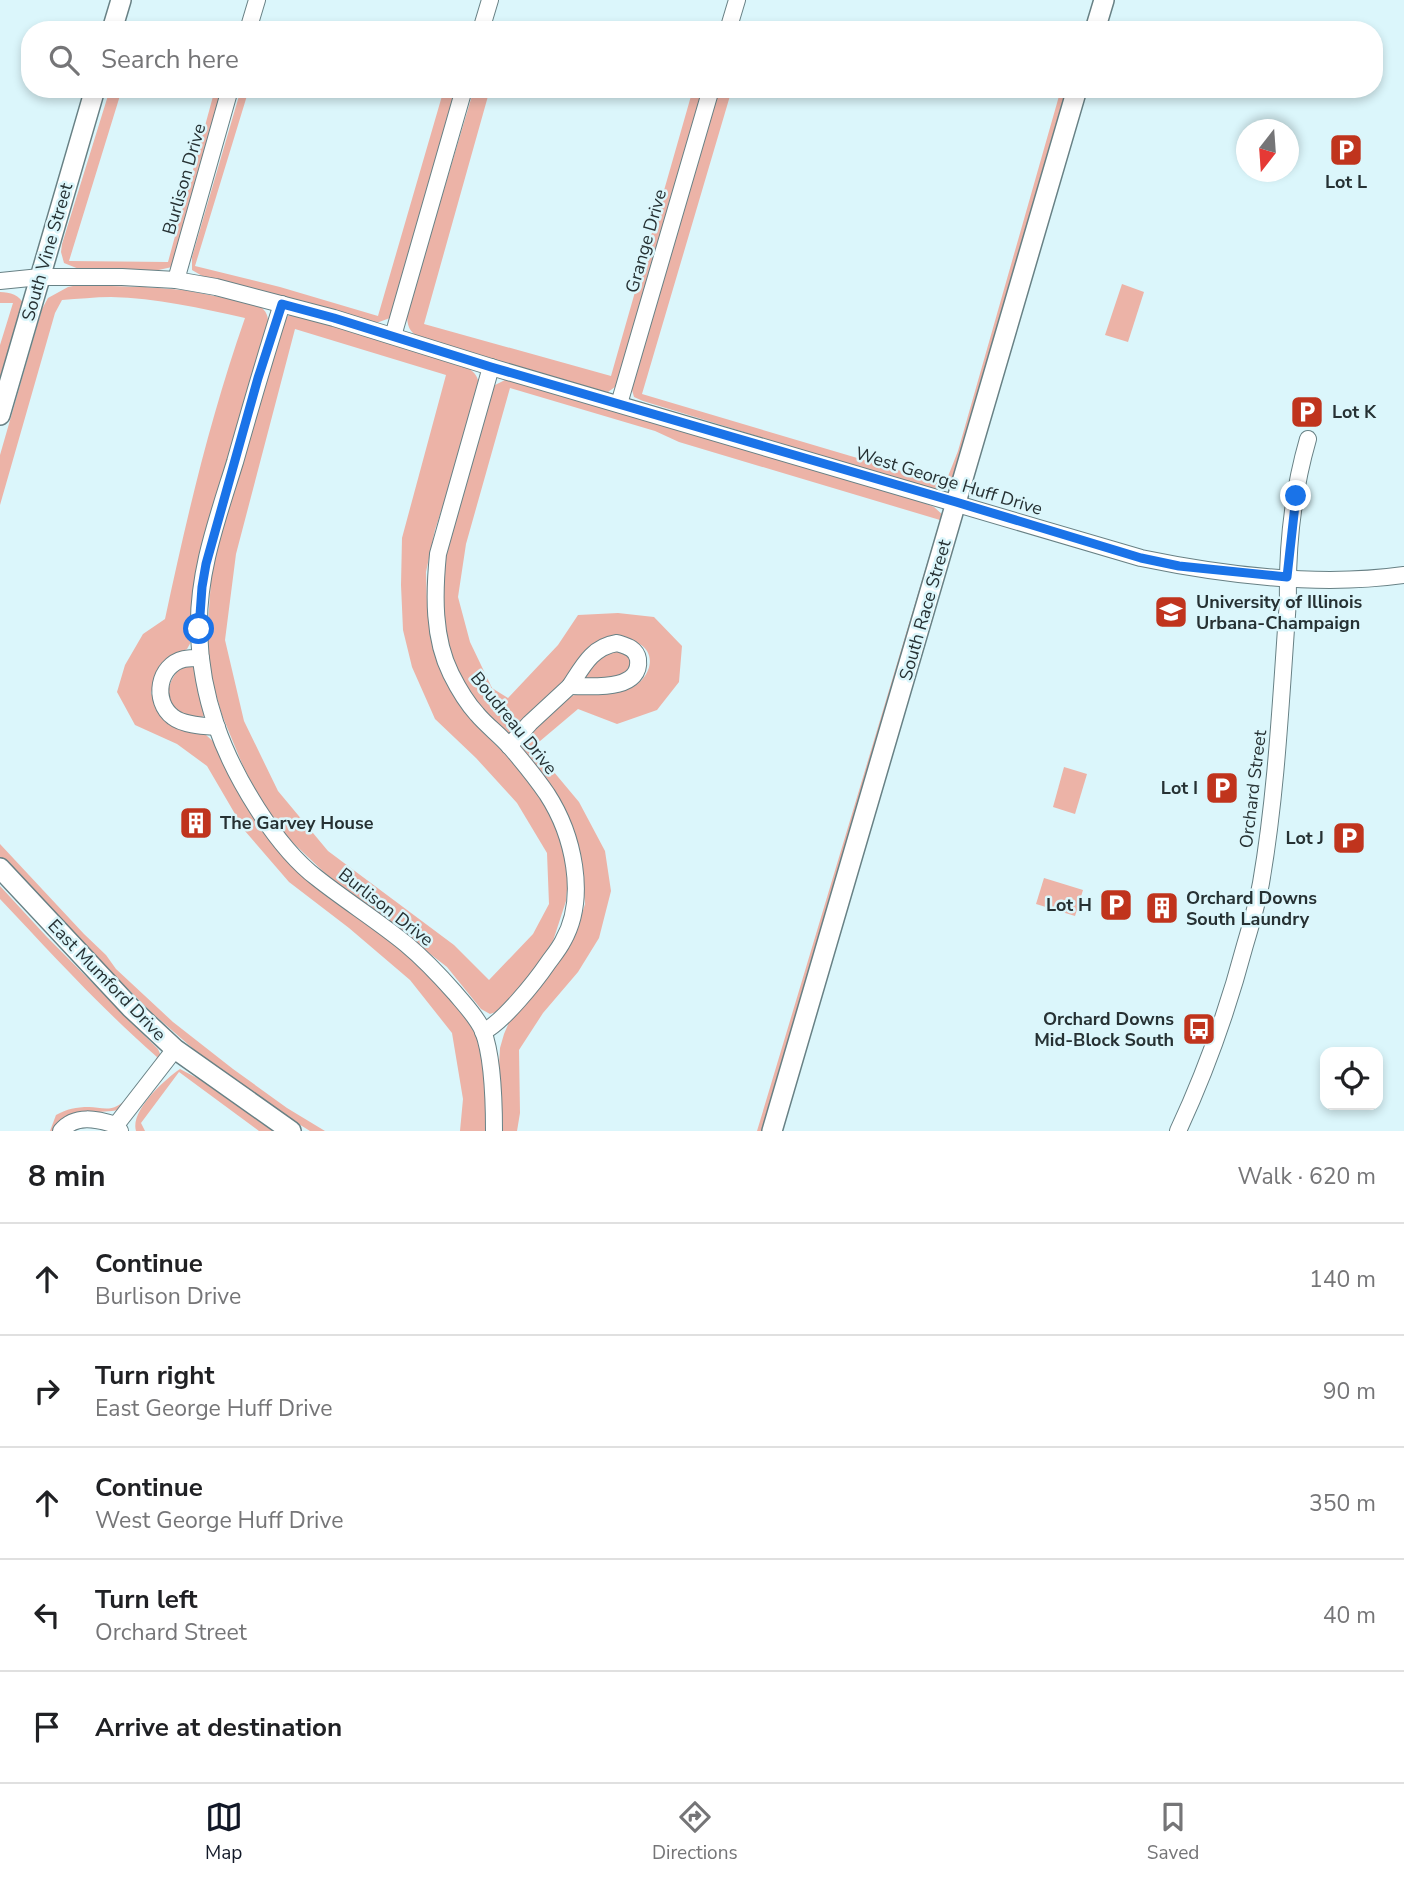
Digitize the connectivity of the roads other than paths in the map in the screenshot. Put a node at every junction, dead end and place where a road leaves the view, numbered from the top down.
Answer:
1 (121, 0) edge
2 (257, 0) edge
3 (490, 0) edge
4 (737, 0) edge
5 (1104, 0) edge
6 (115, 21) edge
7 (251, 21) edge
8 (484, 21) edge
9 (731, 21) edge
10 (1098, 21) edge
11 (92, 98) edge
12 (227, 98) edge
13 (461, 98) edge
14 (707, 98) edge
15 (1074, 98) edge
16 (40, 277) junction
17 (176, 280) junction
18 (0, 281) edge
19 (282, 304) junction
20 (393, 336) junction
21 (491, 367) junction
22 (619, 404) junction
23 (0, 415) edge
24 (1308, 439) dead end
25 (956, 502) junction
26 (1404, 575) edge
27 (1287, 577) junction
28 (201, 658) junction
29 (570, 686) dead end
30 (216, 727) junction
31 (509, 746) junction
32 (0, 868) edge
33 (483, 1032) junction
34 (175, 1049) junction
35 (118, 1128) edge
36 (61, 1131) edge
37 (290, 1131) edge
38 (494, 1131) edge
39 (772, 1131) edge
40 (1178, 1131) edge

1 - 6 street
2 - 7 street
3 - 8 street
4 - 9 street
5 - 10 street
11 - 16 street, South Vine Street
12 - 17 street, Burlison Drive
13 - 20 street
14 - 22 street, Grange Drive
15 - 25 street, South Race Street
16 - 17 street, West George Huff Drive
16 - 18 street, West George Huff Drive
16 - 23 street, South Vine Street
17 - 19 street, West George Huff Drive
19 - 20 street, West George Huff Drive
19 - 28 street, Burlison Drive
20 - 21 street, West George Huff Drive
21 - 22 street, West George Huff Drive
21 - 31 street, Boudreau Drive
22 - 25 street, West George Huff Drive
24 - 27 street, Orchard Street
25 - 27 street, West George Huff Drive
25 - 39 street, South Race Street
26 - 27 street, West George Huff Drive
27 - 40 street, Orchard Street
28 - 30 street, Burlison Drive
28 - 30 street
29 - 31 street
30 - 33 street, Burlison Drive
31 - 33 street, Boudreau Drive
32 - 34 street, East Mumford Drive
33 - 38 street, Burlison Drive
34 - 35 street
34 - 37 street, East Mumford Drive
35 - 36 street

